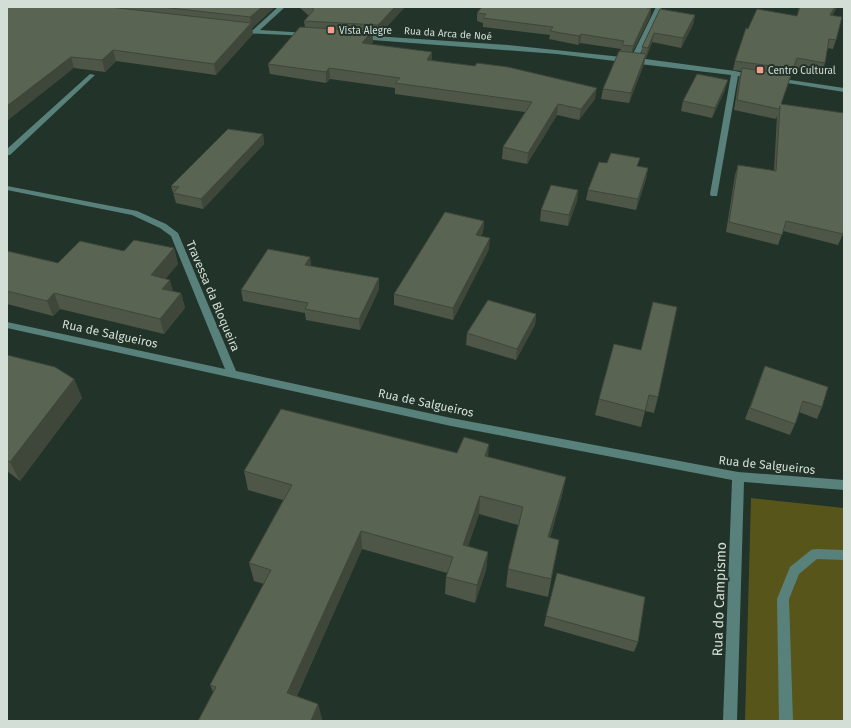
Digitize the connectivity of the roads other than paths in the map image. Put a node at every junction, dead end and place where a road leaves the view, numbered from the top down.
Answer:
1 (282, 7) edge
2 (659, 7) edge
3 (231, 30) edge
4 (254, 32) junction
5 (318, 35) edge
6 (349, 37) edge
7 (634, 59) junction
8 (735, 73) junction
9 (92, 75) edge
10 (759, 77) edge
11 (766, 78) edge
12 (844, 90) edge
13 (7, 153) edge
14 (7, 188) edge
15 (714, 194) dead end
16 (7, 325) edge
17 (232, 374) junction
18 (738, 477) junction
19 (844, 485) edge
20 (844, 555) edge
21 (730, 721) edge
22 (786, 721) edge

1 - 4 street
2 - 7 street
3 - 4 street
4 - 5 street
6 - 7 street, Rua da Arca de Noé
7 - 8 street, Rua da Arca de Noé
8 - 10 street, Rua da Arca de Noé
8 - 15 street
9 - 13 street
11 - 12 street
14 - 17 street, Travessa da Bloqueira
16 - 17 street, Rua de Salgueiros
17 - 18 street, Rua de Salgueiros
18 - 19 street, Rua de Salgueiros
18 - 21 street, Rua do Campismo
20 - 22 street

